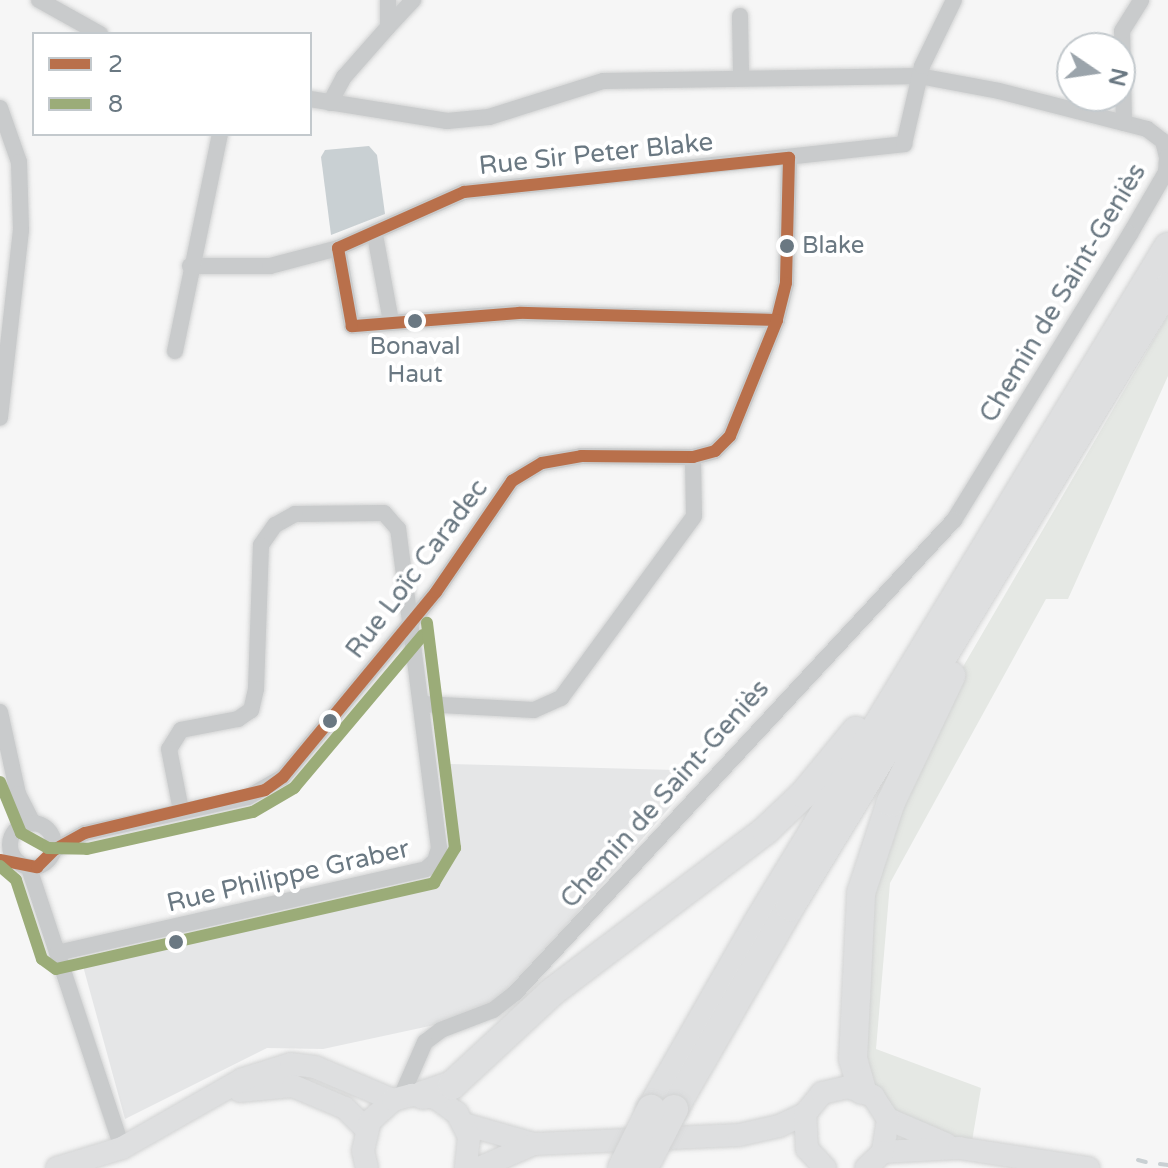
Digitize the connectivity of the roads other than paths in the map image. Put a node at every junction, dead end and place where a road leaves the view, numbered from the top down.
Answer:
1 (39, 0) edge
2 (388, 0) edge
3 (413, 0) edge
4 (954, 0) edge
5 (1141, 0) edge
6 (740, 16) dead end
7 (388, 27) junction
8 (96, 32) edge
9 (741, 76) junction
10 (919, 76) junction
11 (312, 99) edge
12 (330, 103) junction
13 (0, 108) edge
14 (1124, 123) junction
15 (220, 136) edge
16 (789, 158) junction
17 (375, 235) junction
18 (1168, 247) edge
19 (338, 248) junction
20 (190, 266) junction
21 (1168, 287) edge
22 (777, 320) junction
23 (391, 321) junction
24 (175, 351) dead end
25 (0, 418) edge
26 (693, 457) junction
27 (1053, 476) junction
28 (1008, 510) junction
29 (411, 625) junction
30 (422, 704) junction
31 (0, 712) edge
32 (18, 794) junction
33 (181, 810) junction
34 (33, 823) junction
35 (50, 832) junction
36 (85, 833) junction
37 (8, 838) edge
38 (54, 850) junction
39 (22, 864) edge
40 (57, 953) junction
41 (862, 1090) junction
42 (219, 1095) junction
43 (406, 1098) junction
44 (662, 1109) junction
45 (805, 1114) junction
46 (888, 1119) junction
47 (464, 1124) junction
48 (367, 1130) junction
49 (739, 1135) junction
50 (534, 1144) junction
51 (122, 1148) junction
52 (959, 1148) junction
53 (807, 1149) junction
54 (883, 1152) junction
55 (364, 1166) edge
56 (637, 1167) edge
57 (57, 1168) edge
58 (466, 1168) edge
59 (479, 1168) edge
60 (825, 1168) edge
61 (866, 1168) edge
62 (1088, 1168) edge

1 - 8 street
2 - 7 street
3 - 7 street
4 - 10 street
5 - 14 street
6 - 9 street
7 - 12 street
9 - 10 street, Chemin de Saint-Geniès
9 - 12 street, Chemin de Saint-Geniès
10 - 14 street, Chemin de Saint-Geniès
10 - 16 street, Rue Sir Peter Blake
11 - 12 street, Chemin de Saint-Geniès
13 - 25 street
14 - 43 street, Chemin de Saint-Geniès
15 - 20 street
16 - 17 street, Rue Sir Peter Blake
16 - 22 street, Rue Loïc Caradec
17 - 19 street, Rue Sir Peter Blake
17 - 23 street
18 - 28 highway
19 - 20 street, Rue Sir Peter Blake
19 - 23 street
20 - 24 street
21 - 27 highway
22 - 23 street
22 - 26 street, Rue Loïc Caradec
26 - 29 street, Rue Loïc Caradec
26 - 30 street
27 - 41 highway
27 - 44 highway
28 - 43 highway
28 - 44 highway
29 - 30 street, Rue Philippe Graber
29 - 33 street, Rue Loïc Caradec
29 - 33 street, Rue Philippe Graber
30 - 40 street, Rue Philippe Graber
31 - 32 street
32 - 34 street
32 - 37 street
33 - 36 street, Rue Loïc Caradec
34 - 35 street
34 - 37 street
35 - 36 street, Rue Loïc Caradec
35 - 38 street
36 - 38 street, Rue Loïc Caradec
37 - 39 street
38 - 39 street
39 - 40 street
40 - 51 street
41 - 45 street
41 - 46 street
42 - 43 street
42 - 48 street
42 - 51 street
43 - 47 street
43 - 48 street
44 - 56 highway, bridge
45 - 49 street
45 - 53 street
46 - 52 street
46 - 54 street
47 - 50 street
47 - 58 street
48 - 55 street
49 - 50 street
49 - 53 street
50 - 59 street
51 - 57 street
52 - 54 street
52 - 62 street
53 - 60 street
54 - 61 street

